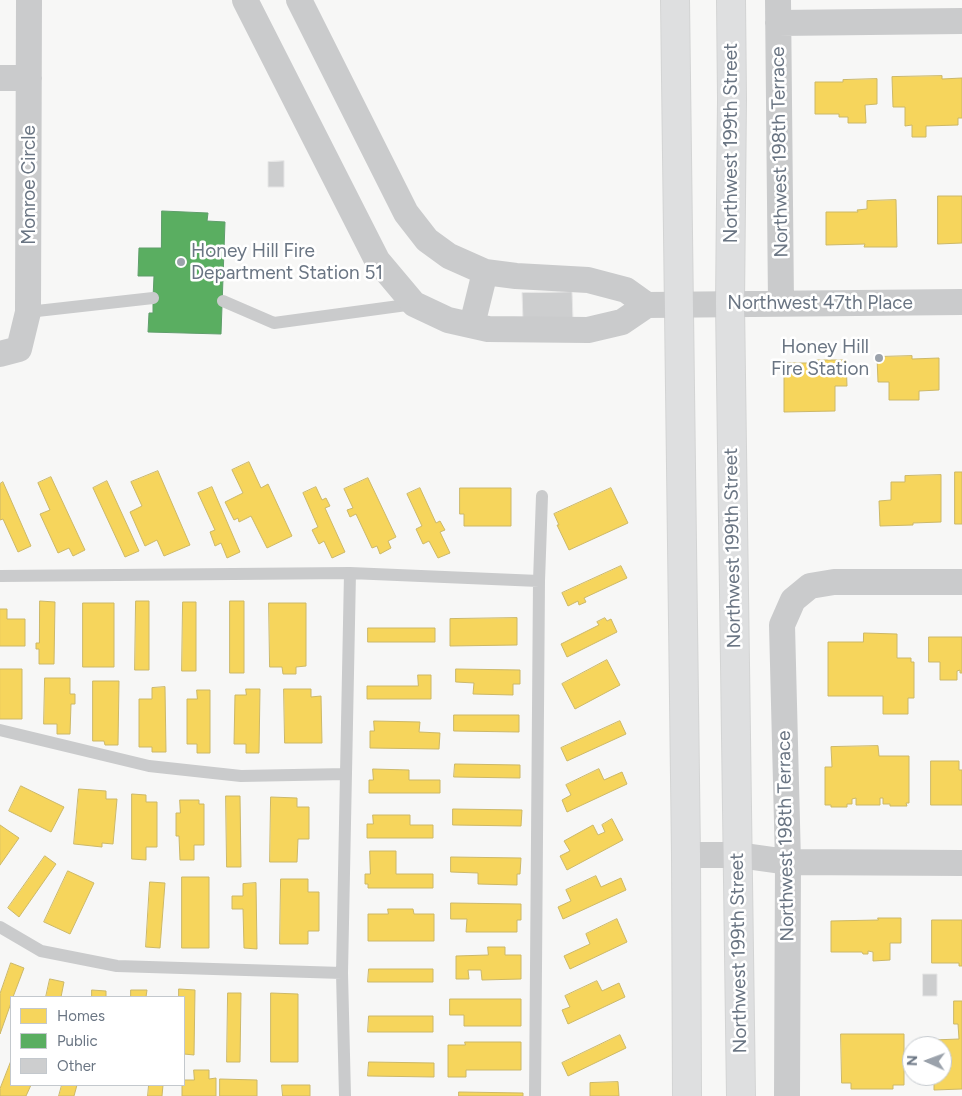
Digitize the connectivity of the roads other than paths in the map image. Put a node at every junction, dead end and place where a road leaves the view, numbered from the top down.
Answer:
1 (30, 0) edge
2 (246, 0) edge
3 (300, 0) edge
4 (675, 0) edge
5 (731, 0) edge
6 (778, 12) edge
7 (962, 21) edge
8 (0, 78) edge
9 (29, 78) junction
10 (485, 272) junction
11 (152, 298) dead end
12 (223, 300) dead end
13 (962, 302) edge
14 (781, 303) junction
15 (414, 304) junction
16 (678, 304) junction
17 (730, 304) junction
18 (648, 305) junction
19 (28, 312) junction
20 (472, 325) junction
21 (0, 354) edge
22 (542, 496) dead end
23 (350, 574) junction
24 (0, 576) edge
25 (539, 581) junction
26 (962, 582) edge
27 (0, 730) edge
28 (346, 774) junction
29 (686, 855) junction
30 (738, 856) junction
31 (788, 862) junction
32 (962, 863) edge
33 (0, 927) edge
34 (342, 973) junction
35 (345, 1096) edge
36 (535, 1096) edge
37 (688, 1096) edge
38 (740, 1096) edge
39 (787, 1096) edge

1 - 9 street, Monroe Circle
2 - 15 street
3 - 10 street
4 - 16 main road
5 - 17 main road, Northwest 199th Street
6 - 7 street
6 - 14 street, Northwest 198th Terrace
8 - 9 street
9 - 19 street, Monroe Circle
10 - 18 street
10 - 20 street
11 - 19 lane
12 - 15 lane
13 - 14 street, Northwest 47th Place
14 - 17 street, Northwest 47th Place
15 - 20 street
16 - 17 street, Northwest 47th Place
16 - 18 street, Northwest 47th Place
16 - 29 main road
17 - 30 main road, Northwest 199th Street
18 - 20 street
19 - 21 street, Monroe Circle
22 - 25 lane
23 - 24 lane
23 - 25 lane
23 - 28 lane
25 - 36 lane
26 - 31 street, Northwest 198th Terrace
27 - 28 lane
28 - 34 lane
29 - 30 street
29 - 37 main road
30 - 31 street
30 - 38 main road, Northwest 199th Street
31 - 32 street
31 - 39 street, Northwest 198th Terrace
33 - 34 lane
34 - 35 lane

